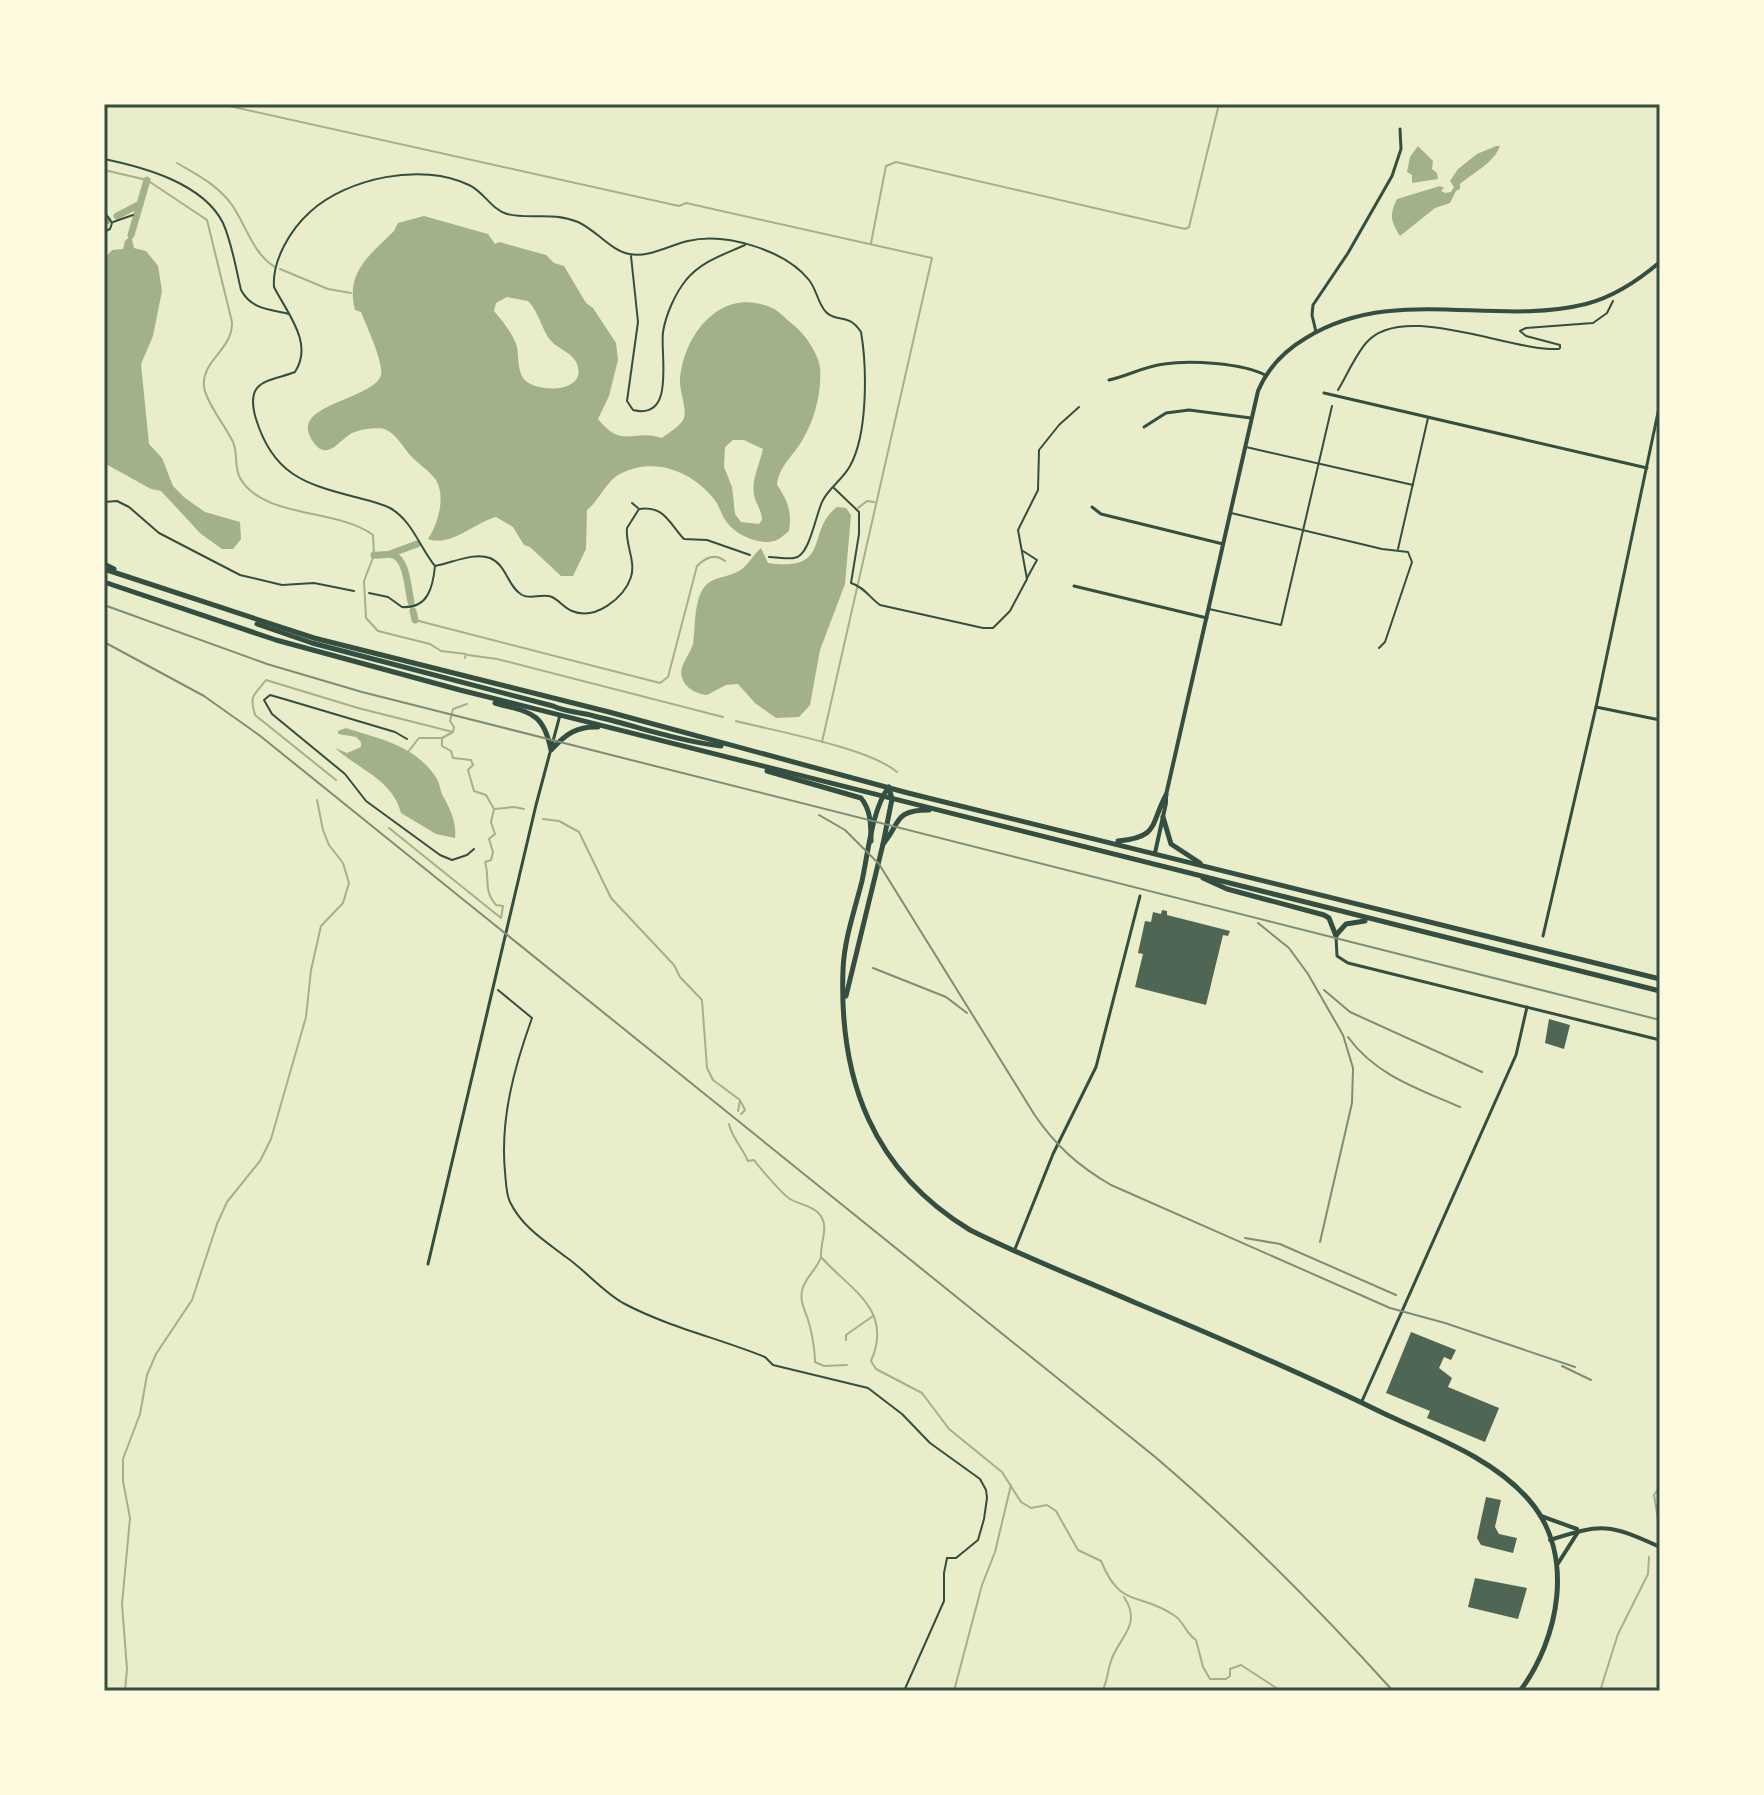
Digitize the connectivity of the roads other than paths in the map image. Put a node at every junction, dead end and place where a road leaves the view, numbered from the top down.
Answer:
1 (1400, 129) dead end
2 (1660, 262) edge
3 (1316, 332) junction
4 (1265, 375) junction
5 (1109, 380) dead end
6 (1324, 393) dead end
7 (1660, 403) edge
8 (1332, 406) dead end
9 (1251, 418) junction
10 (1428, 418) junction
11 (1144, 427) dead end
12 (1245, 447) junction
13 (1319, 463) junction
14 (1647, 468) junction
15 (1413, 485) junction
16 (1092, 507) dead end
17 (1230, 513) junction
18 (1303, 531) junction
19 (1223, 544) junction
20 (1398, 550) junction
21 (104, 566) edge
22 (104, 582) edge
23 (1074, 586) dead end
24 (1209, 609) junction
25 (225, 611) junction
26 (1207, 618) junction
27 (1379, 648) dead end
28 (460, 690) junction
29 (1596, 707) junction
30 (561, 713) junction
31 (1660, 720) edge
32 (611, 727) junction
33 (738, 748) junction
34 (551, 750) junction
35 (732, 759) junction
36 (889, 787) junction
37 (1166, 795) junction
38 (882, 796) junction
39 (892, 799) junction
40 (939, 810) junction
41 (1163, 817) junction
42 (871, 841) junction
43 (1112, 842) junction
44 (883, 844) junction
45 (1155, 853) junction
46 (1139, 860) junction
47 (1205, 865) junction
48 (1199, 875) junction
49 (1140, 896) dead end
50 (1388, 924) junction
51 (1336, 936) junction
52 (1543, 936) dead end
53 (1660, 979) edge
54 (1660, 991) edge
55 (844, 1001) junction
56 (1527, 1007) junction
57 (1660, 1040) edge
58 (1014, 1251) junction
59 (428, 1264) dead end
60 (1362, 1402) junction
61 (1541, 1516) junction
62 (1579, 1530) junction
63 (1550, 1540) junction
64 (1660, 1547) edge
65 (1556, 1567) junction
66 (1520, 1691) edge

1 - 3 street
2 - 3 street
3 - 4 street
4 - 5 street
4 - 9 street
6 - 10 street
7 - 14 street
8 - 13 lane
9 - 11 street
9 - 12 street
10 - 14 street
10 - 15 lane
12 - 13 lane
12 - 17 street
13 - 15 lane
13 - 18 lane
14 - 29 street
15 - 20 lane
16 - 19 street
17 - 18 lane
17 - 19 street
18 - 20 lane
18 - 24 lane
19 - 24 street
20 - 27 lane
21 - 25 main road
22 - 28 main road
23 - 26 street
24 - 26 street
25 - 30 main road
25 - 33 main road
26 - 37 street
28 - 30 main road
28 - 34 main road
29 - 31 street
29 - 52 street
30 - 32 main road
30 - 33 main road
30 - 34 street
32 - 34 main road
32 - 35 main road
33 - 36 main road
34 - 59 street
35 - 38 main road
35 - 42 main road
36 - 38 main road
36 - 39 main road
36 - 43 main road
37 - 41 street
37 - 43 main road
38 - 39 main road
38 - 42 main road
39 - 40 main road
39 - 44 main road
40 - 44 main road
40 - 46 main road
41 - 45 street
41 - 47 main road
42 - 55 main road
43 - 45 main road
44 - 55 main road
45 - 46 main road
45 - 47 main road
46 - 48 main road
47 - 53 main road
48 - 50 main road
48 - 51 main road
49 - 58 street
50 - 51 main road
50 - 54 main road
51 - 56 street
55 - 58 main road
56 - 57 street
56 - 60 street
58 - 60 main road
60 - 61 main road
61 - 62 street
61 - 63 main road
62 - 63 street
62 - 64 street
62 - 65 street
63 - 65 main road
65 - 66 main road

